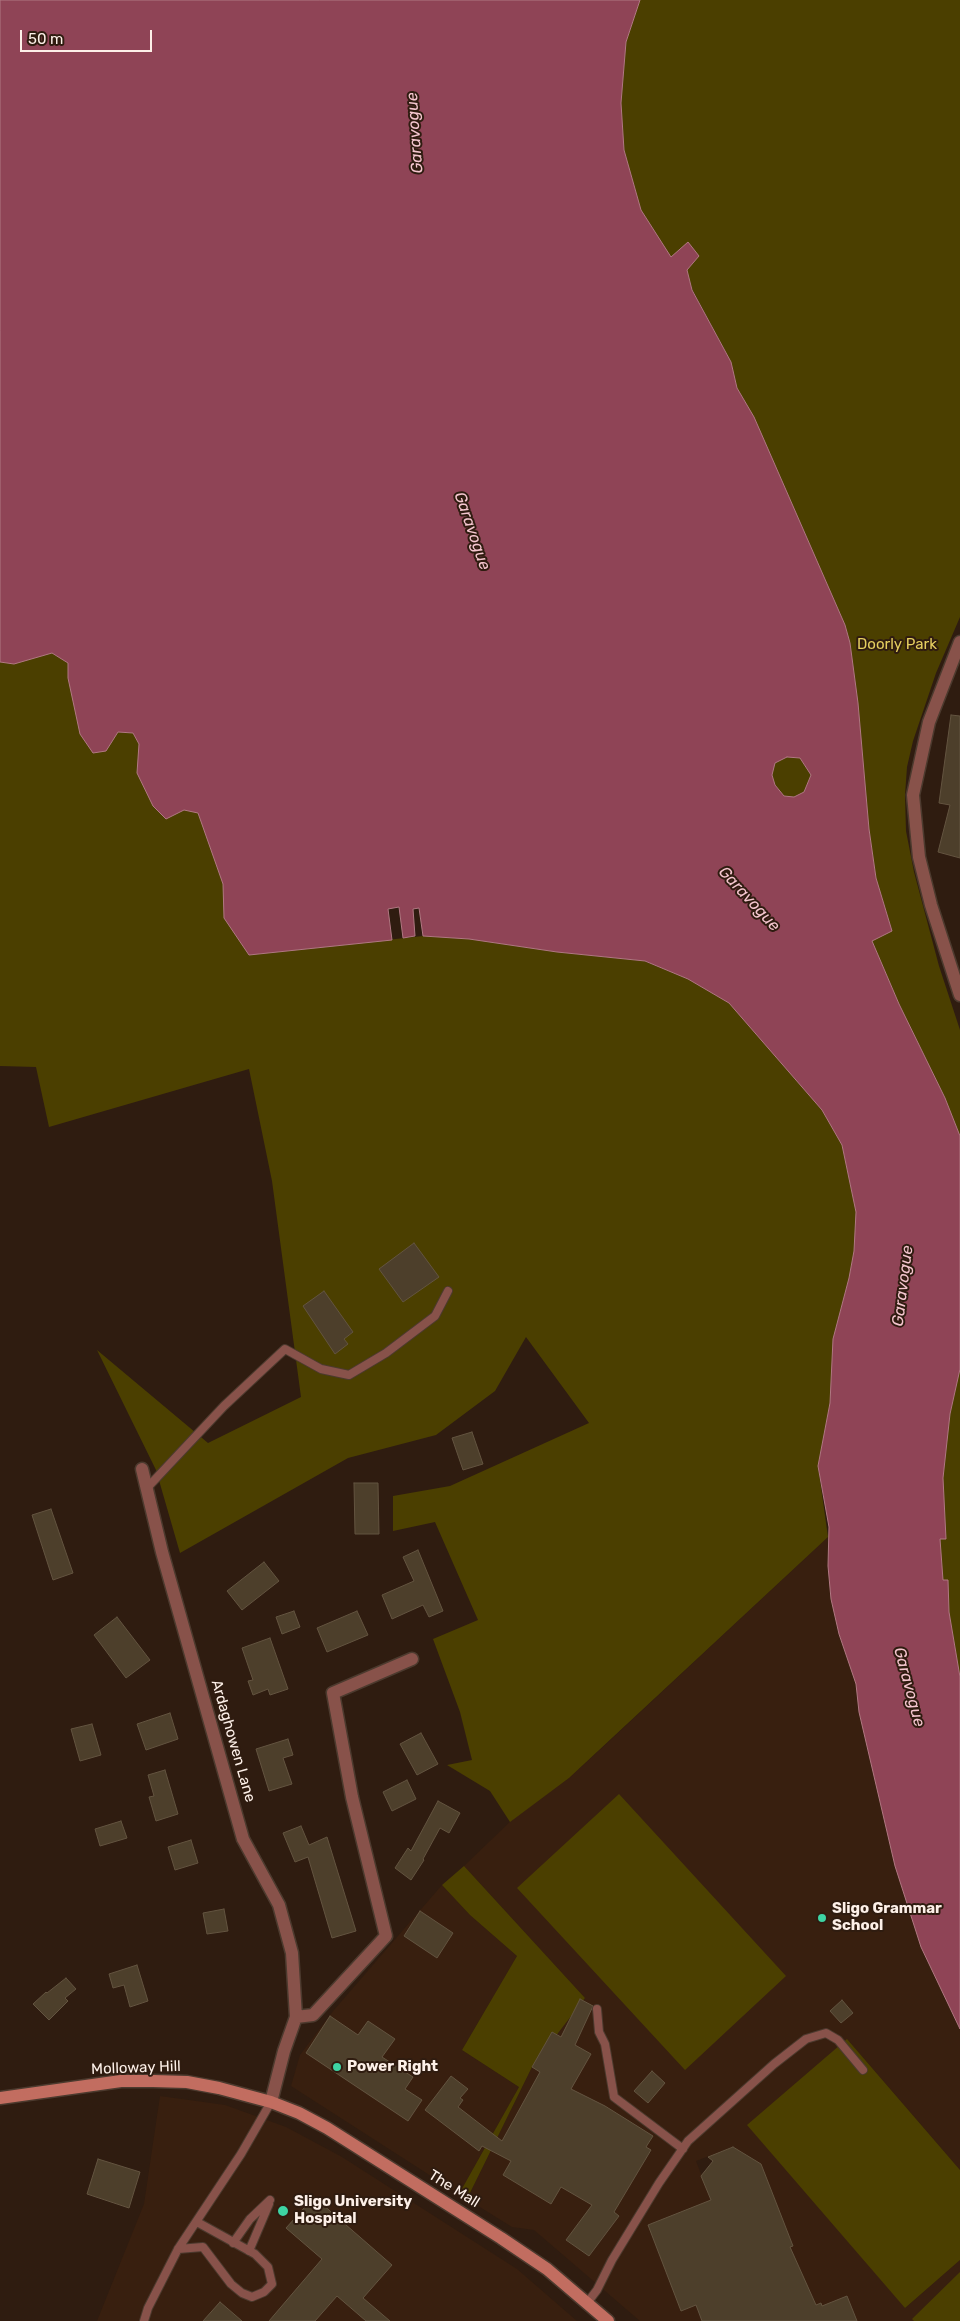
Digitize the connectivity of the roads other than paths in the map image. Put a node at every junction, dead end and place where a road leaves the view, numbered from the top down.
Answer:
1 (960, 642) edge
2 (959, 989) edge
3 (448, 1292) dead end
4 (142, 1469) dead end
5 (147, 1488) junction
6 (412, 1659) dead end
7 (596, 2009) dead end
8 (296, 2017) junction
9 (863, 2070) dead end
10 (0, 2098) edge
11 (271, 2102) junction
12 (683, 2149) junction
13 (197, 2222) junction
14 (233, 2243) junction
15 (178, 2249) junction
16 (249, 2251) junction
17 (587, 2303) junction
18 (144, 2321) edge
19 (608, 2321) edge

1 - 2 street
3 - 5 lane
4 - 5 street, Ardaghowen Lane
5 - 8 street, Ardaghowen Lane
6 - 8 street
7 - 12 lane
8 - 11 street, Ardaghowen Lane
9 - 12 lane
10 - 11 main road, Molloway Hill
11 - 13 lane
11 - 17 main road, The Mall
12 - 17 lane
13 - 14 lane
13 - 15 lane
14 - 16 lane
14 - 16 lane
15 - 16 lane
15 - 18 lane
17 - 19 main road, The Mall

